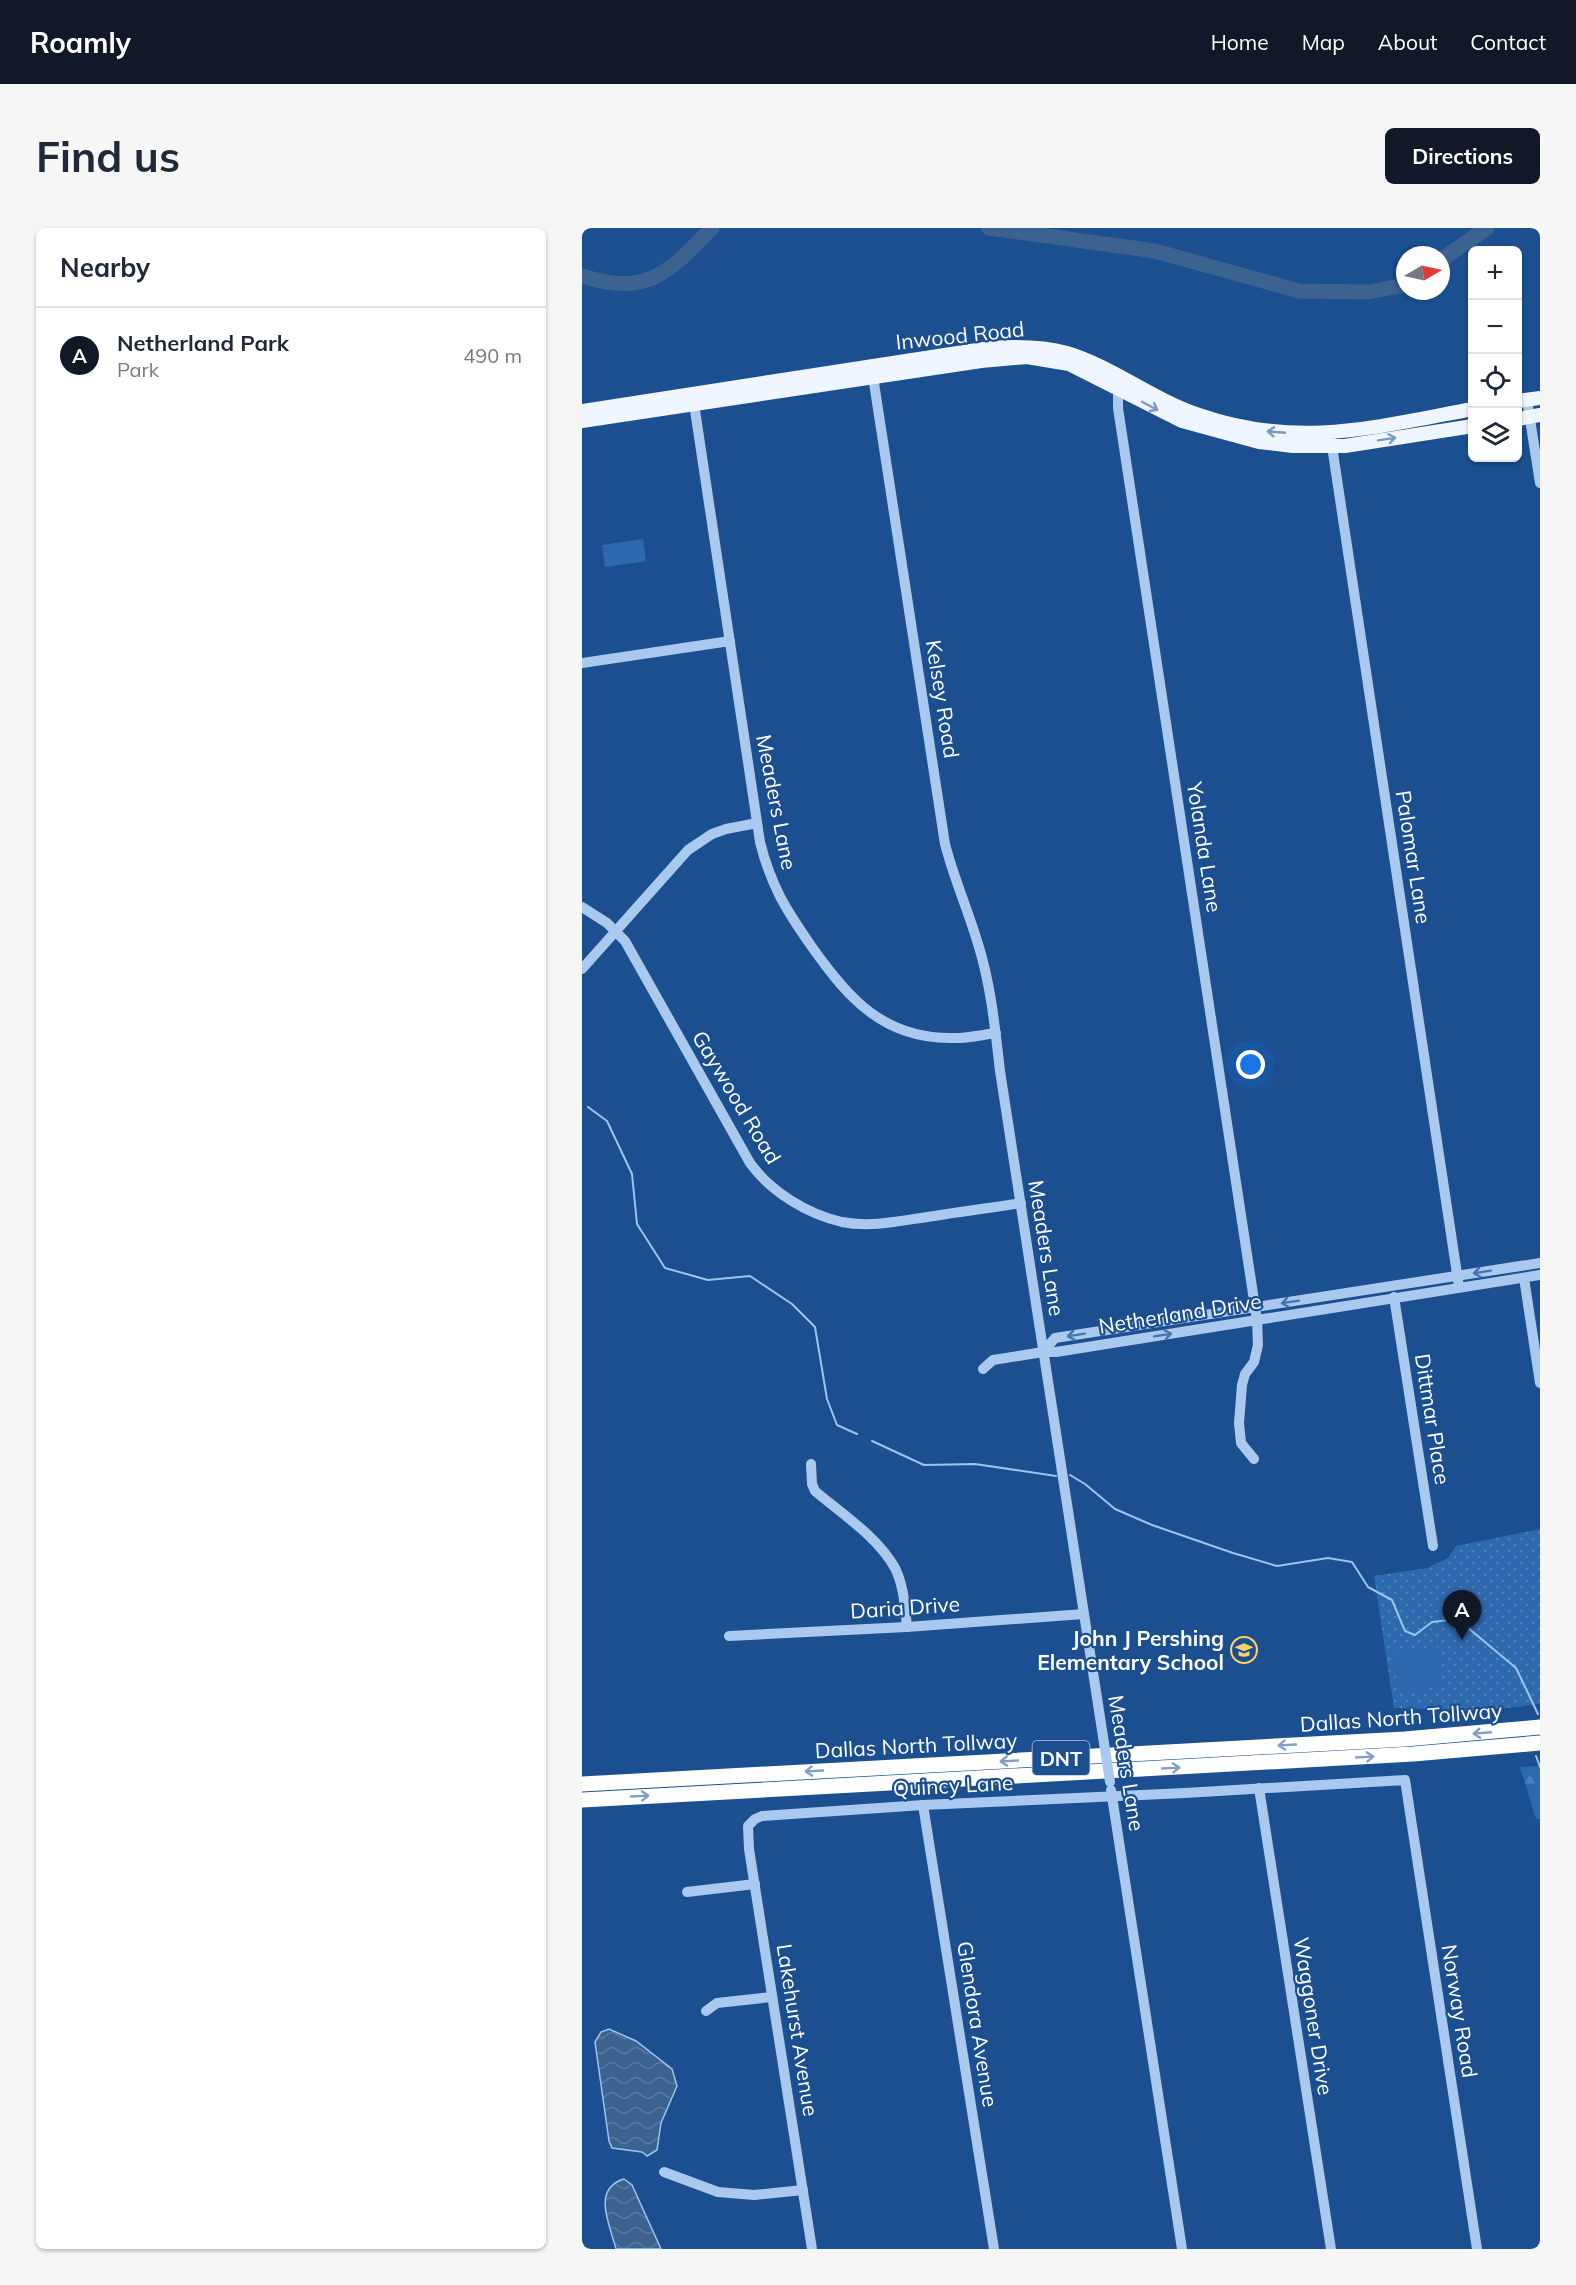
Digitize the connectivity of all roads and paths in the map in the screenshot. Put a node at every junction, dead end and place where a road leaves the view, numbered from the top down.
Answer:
1 (872, 372) junction
2 (1122, 385) junction
3 (693, 400) junction
4 (1528, 400) edge
5 (1468, 410) edge
6 (582, 411) edge
7 (1529, 417) edge
8 (582, 421) edge
9 (1468, 426) edge
10 (1331, 440) junction
11 (1540, 483) edge
12 (730, 641) junction
13 (582, 663) edge
14 (757, 823) junction
15 (582, 907) edge
16 (616, 930) junction
17 (582, 969) edge
18 (996, 1033) junction
19 (1021, 1203) junction
20 (1540, 1263) edge
21 (1540, 1275) edge
22 (1524, 1278) junction
23 (1459, 1281) junction
24 (1394, 1297) junction
25 (1255, 1308) junction
26 (1257, 1320) junction
27 (1043, 1352) junction
28 (983, 1369) dead end
29 (1540, 1383) edge
30 (1254, 1459) dead end
31 (811, 1464) dead end
32 (1433, 1546) dead end
33 (1084, 1614) junction
34 (907, 1627) junction
35 (729, 1636) dead end
36 (1540, 1727) edge
37 (1540, 1743) edge
38 (1405, 1780) joint
39 (582, 1784) edge
40 (1259, 1788) junction
41 (1112, 1797) junction
42 (582, 1800) edge
43 (923, 1805) junction
44 (755, 1819) joint
45 (755, 1884) junction
46 (687, 1892) dead end
47 (772, 1997) junction
48 (706, 2011) dead end
49 (664, 2172) dead end
50 (803, 2190) junction
51 (812, 2249) edge
52 (994, 2249) edge
53 (1182, 2249) edge
54 (1331, 2249) edge
55 (1477, 2249) edge

1 - 2 main road, Inwood Road
1 - 3 main road, Inwood Road
1 - 18 street, Kelsey Road
2 - 10 main road, Inwood Road
2 - 25 street, Yolanda Lane
3 - 6 main road, Inwood Road
3 - 8 main road, Inwood Road
3 - 12 street, Meaders Lane
4 - 7 street
5 - 10 main road, Inwood Road
7 - 11 street
10 -> 9 main road, Inwood Road
10 - 23 street, Palomar Lane
12 - 13 street
12 - 14 street, Meaders Lane
14 - 16 street
14 - 18 street, Meaders Lane
15 - 16 street, Gaywood Road
16 - 17 street
16 - 19 street, Gaywood Road
18 - 19 street, Meaders Lane
19 - 27 street, Meaders Lane
20 -> 23 street, Netherland Drive
21 - 22 street, Netherland Drive
22 - 23 street, Netherland Drive
22 - 29 street
23 - 24 street, Netherland Drive
23 -> 25 street, Netherland Drive
24 - 26 street, Netherland Drive
24 - 32 street, Dittmar Place
25 - 26 street, Yolanda Lane
25 -> 27 street, Netherland Drive
27 -> 26 street, Netherland Drive
26 - 30 street, Yolanda Lane
27 - 28 street
27 - 33 street, Meaders Lane
31 - 34 street
33 - 34 street, Daria Drive
33 - 41 street, Meaders Lane, bridge
34 - 35 street, Daria Drive
36 -> 39 highway, Dallas North Tollway / DNT
42 -> 37 highway, Dallas North Tollway / DNT
38 - 40 street, Quincy Lane
38 - 55 street, Norway Road
40 - 41 street, Quincy Lane
40 - 54 street, Waggoner Drive
41 - 43 street, Quincy Lane
41 - 53 street, Meaders Lane
43 - 44 street, Quincy Lane
43 - 52 street, Glendora Avenue
44 - 45 street, Lakehurst Avenue
45 - 46 street
45 - 47 street, Lakehurst Avenue
47 - 48 street
47 - 50 street, Lakehurst Avenue
49 - 50 street
50 - 51 street, Lakehurst Avenue

